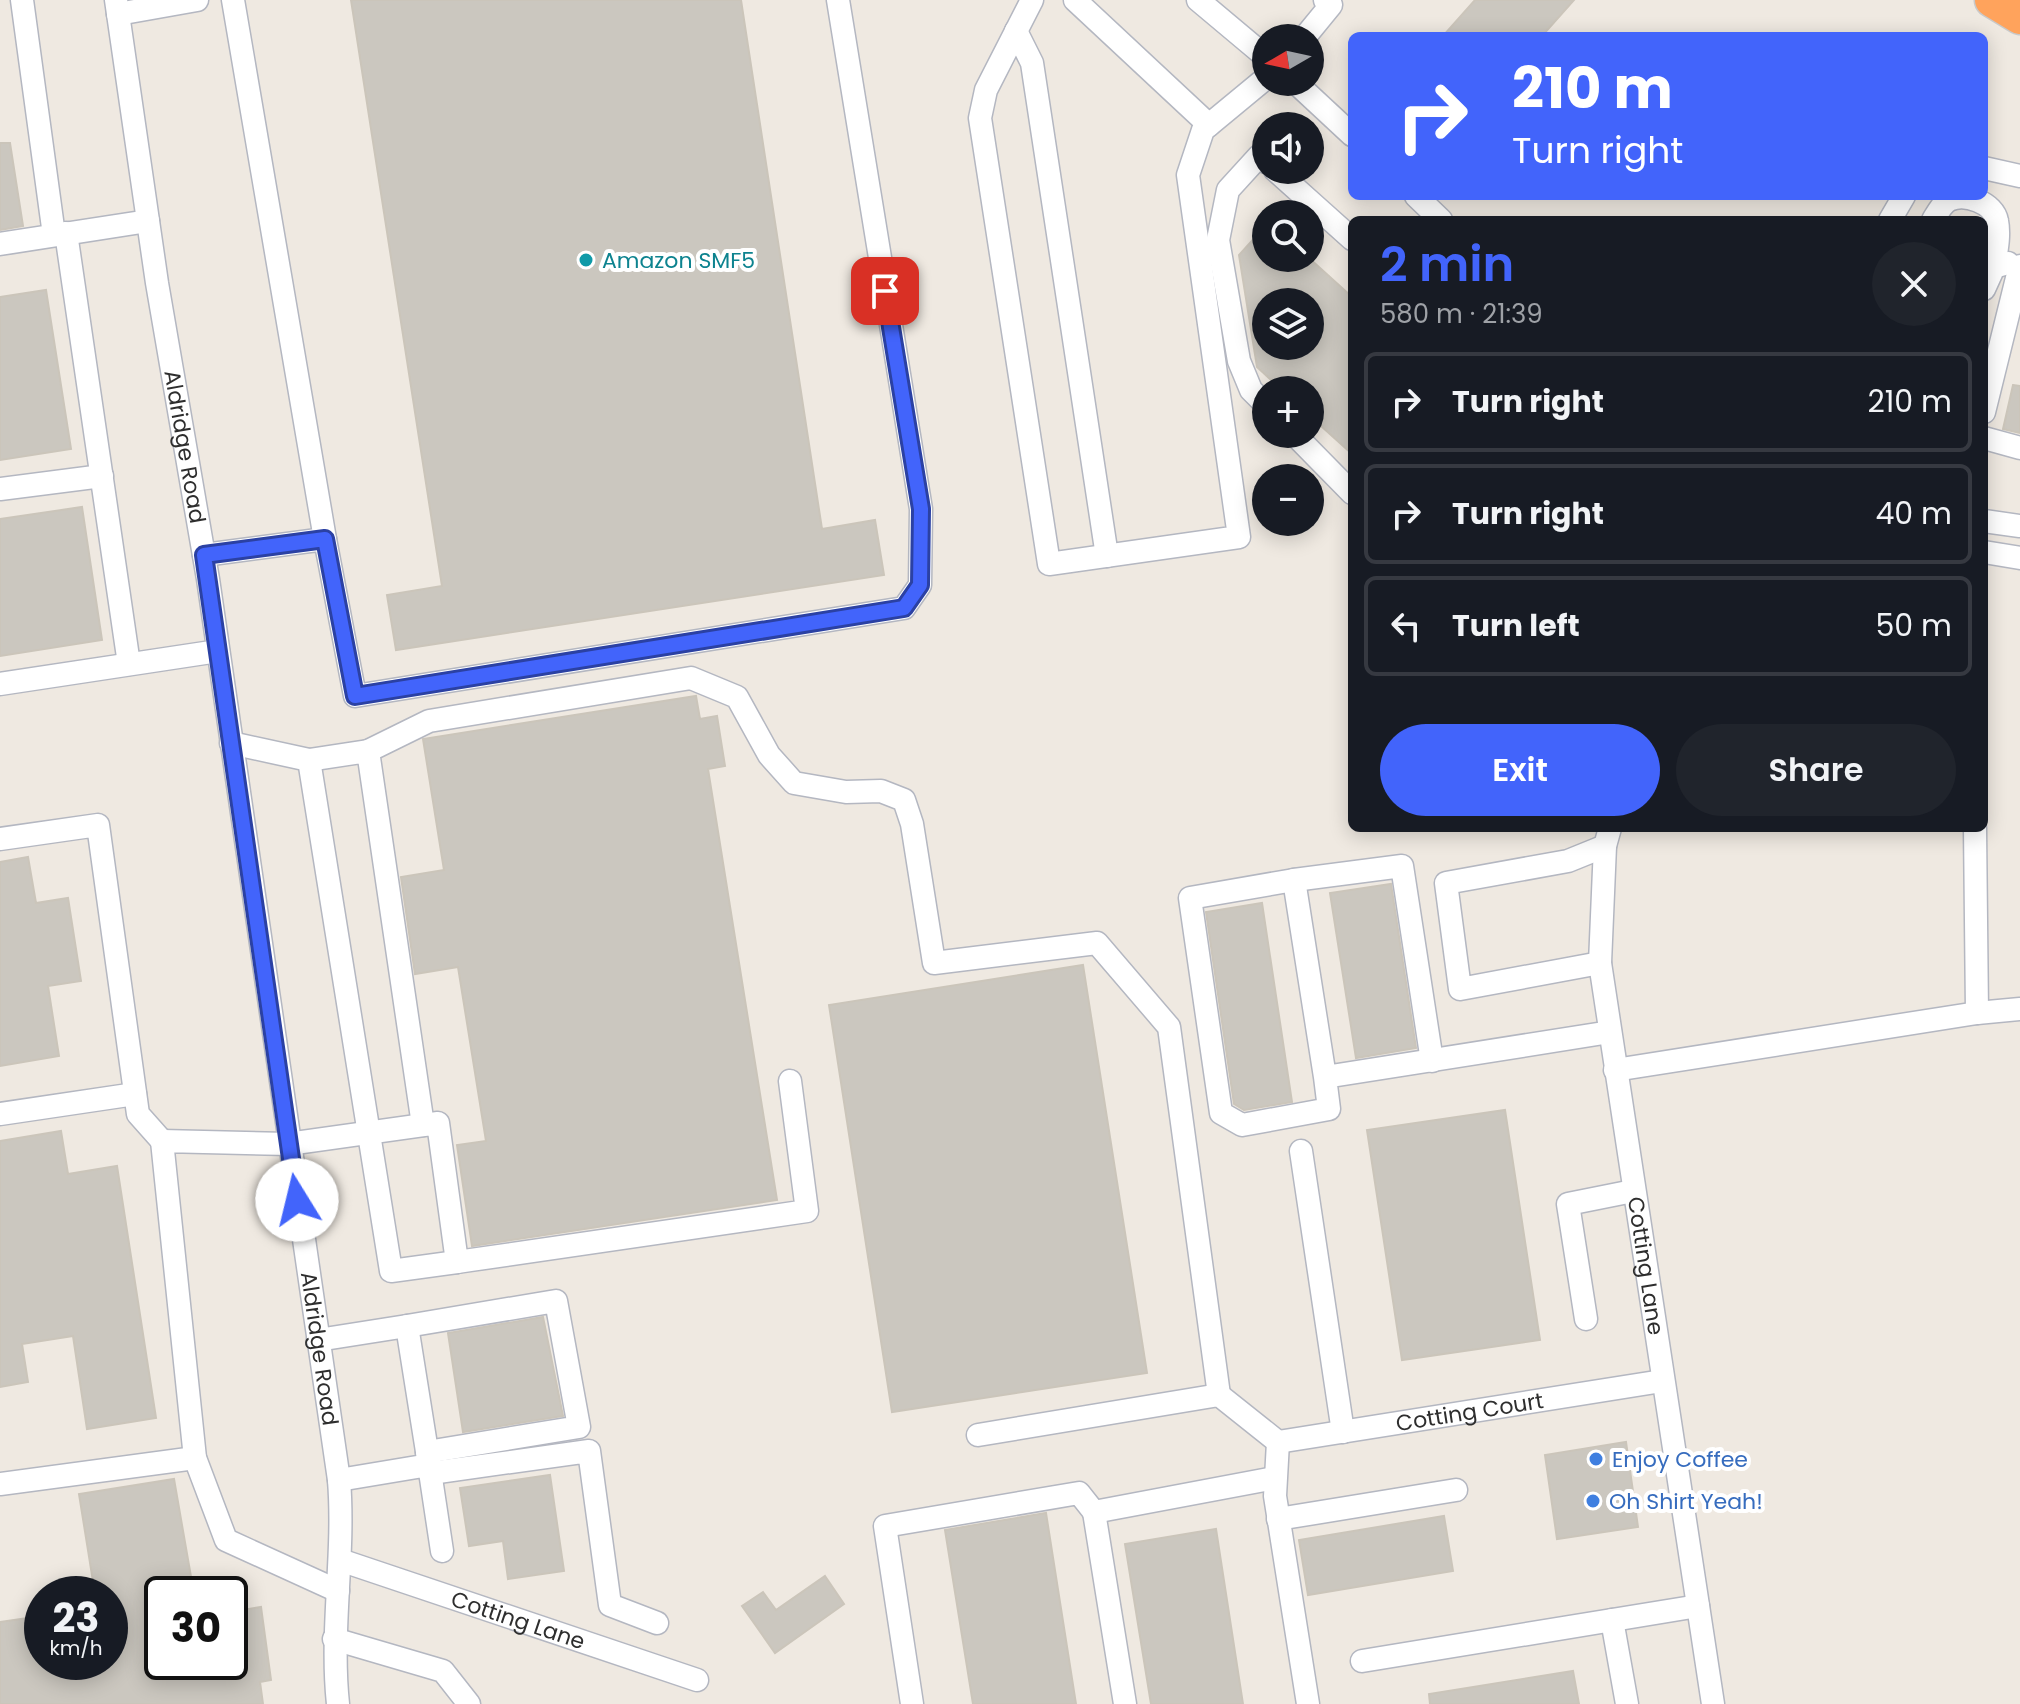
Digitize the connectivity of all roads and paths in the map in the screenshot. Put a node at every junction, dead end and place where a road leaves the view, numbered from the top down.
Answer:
1 (22, 0) edge
2 (197, 0) edge
3 (233, 0) edge
4 (838, 0) edge
5 (1032, 0) edge
6 (1075, 0) edge
7 (1198, 0) edge
8 (1325, 0) edge
9 (1992, 0) edge
10 (117, 7) edge
11 (2020, 17) edge
12 (1315, 24) edge
13 (1016, 31) junction
14 (1252, 45) edge
15 (1252, 90) edge
16 (1310, 96) edge
17 (1209, 125) junction
18 (1348, 131) edge
19 (1252, 164) edge
20 (1988, 169) edge
21 (2020, 176) edge
22 (1291, 184) edge
23 (1420, 200) edge
24 (1950, 200) edge
25 (1966, 200) edge
26 (1437, 216) edge
27 (1936, 216) edge
28 (148, 221) junction
29 (60, 234) junction
30 (1348, 235) edge
31 (0, 244) edge
32 (2020, 260) edge
33 (2020, 266) edge
34 (1994, 267) junction
35 (1988, 280) edge
36 (2011, 338) edge
37 (1989, 371) edge
38 (1252, 391) edge
39 (1988, 439) edge
40 (1308, 448) edge
41 (2020, 448) edge
42 (102, 476) junction
43 (0, 489) edge
44 (1348, 489) edge
45 (1988, 522) edge
46 (2020, 526) edge
47 (1988, 533) edge
48 (2020, 537) edge
49 (325, 539) junction
50 (1988, 553) edge
51 (204, 555) junction
52 (1107, 556) junction
53 (2020, 558) edge
54 (218, 651) junction
55 (129, 664) junction
56 (0, 684) edge
57 (231, 743) junction
58 (368, 751) junction
59 (309, 760) junction
60 (1975, 832) edge
61 (1608, 837) edge
62 (0, 839) edge
63 (1294, 880) junction
64 (1600, 963) junction
65 (2020, 1009) edge
66 (1977, 1013) junction
67 (1610, 1032) junction
68 (1432, 1061) junction
69 (1615, 1070) junction
70 (1325, 1077) junction
71 (790, 1081) dead end
72 (135, 1094) junction
73 (0, 1114) edge
74 (423, 1125) junction
75 (370, 1133) junction
76 (162, 1141) junction
77 (288, 1144) junction
78 (1301, 1151) dead end
79 (1633, 1191) junction
80 (457, 1262) junction
81 (1586, 1319) dead end
82 (407, 1326) junction
83 (318, 1340) junction
84 (1662, 1381) junction
85 (1219, 1395) junction
86 (1343, 1432) junction
87 (978, 1435) dead end
88 (1278, 1442) junction
89 (195, 1458) junction
90 (429, 1463) junction
91 (1275, 1478) junction
92 (339, 1480) junction
93 (0, 1484) edge
94 (1456, 1490) dead end
95 (1094, 1512) junction
96 (1278, 1519) junction
97 (442, 1551) dead end
98 (340, 1560) junction
99 (338, 1591) junction
100 (1698, 1606) junction
101 (1612, 1620) junction
102 (657, 1623) dead end
103 (334, 1639) junction
104 (1362, 1661) dead end
105 (697, 1680) dead end
106 (338, 1704) edge
107 (469, 1704) edge
108 (912, 1704) edge
109 (1125, 1704) edge
110 (1308, 1704) edge
111 (1627, 1704) edge
112 (1713, 1704) edge

1 - 29 street
2 - 10 street
3 - 49 street
4 - 49 street
5 - 13 street
6 - 17 street
7 - 14 street
8 - 12 street
9 - 11 highway
10 - 28 street, Aldridge Road
13 - 52 street
13 - 52 street
15 - 17 street
16 - 18 street
17 - 52 street
19 - 38 street
20 - 21 street
22 - 30 street
23 - 26 street
24 - 27 street
25 - 34 street
28 - 29 street
28 - 51 street, Aldridge Road
29 - 31 street
29 - 42 street
32 - 34 street
33 - 36 street
34 - 35 street
36 - 37 street
39 - 41 street
40 - 44 street
42 - 43 street
42 - 55 street
45 - 46 street
47 - 48 street
49 - 51 street
50 - 53 street
51 - 54 street, Aldridge Road
54 - 55 street
54 - 57 street, Aldridge Road
55 - 56 street
57 - 59 street
57 - 77 street, Aldridge Road
58 - 59 street
58 - 74 street
58 - 85 street
59 - 75 street
60 - 66 street
61 - 64 street, Cotting Lane
61 - 64 street
62 - 72 street
63 - 68 street
63 - 70 street
63 - 70 street
64 - 67 street, Cotting Lane
65 - 66 street
66 - 69 street
67 - 68 street
67 - 69 street, Cotting Lane
68 - 70 street
69 - 79 street, Cotting Lane
71 - 80 street
72 - 73 street
72 - 76 street
74 - 75 street
74 - 80 street
75 - 77 street
75 - 80 street
76 - 77 street
76 - 89 street
77 - 83 street, Aldridge Road
78 - 86 street
79 - 81 street
79 - 84 street, Cotting Lane
82 - 83 street
82 - 90 street
82 - 90 street
83 - 92 street, Aldridge Road
84 - 86 street, Cotting Court
84 - 100 street, Cotting Lane
85 - 87 street
85 - 88 street
86 - 88 street, Cotting Court
88 - 91 street
89 - 93 street
89 - 99 street
90 - 92 street
90 - 97 street
90 - 102 street
91 - 95 street
91 - 96 street
92 - 98 street, Aldridge Road
94 - 96 street
95 - 108 street
95 - 109 street
96 - 110 street
98 - 99 street, Aldridge Road
98 - 105 street, Cotting Lane
99 - 103 street, Aldridge Road
100 - 101 street
100 - 112 street, Cotting Lane
101 - 104 street
101 - 111 street
103 - 106 street, Aldridge Road
103 - 107 street

